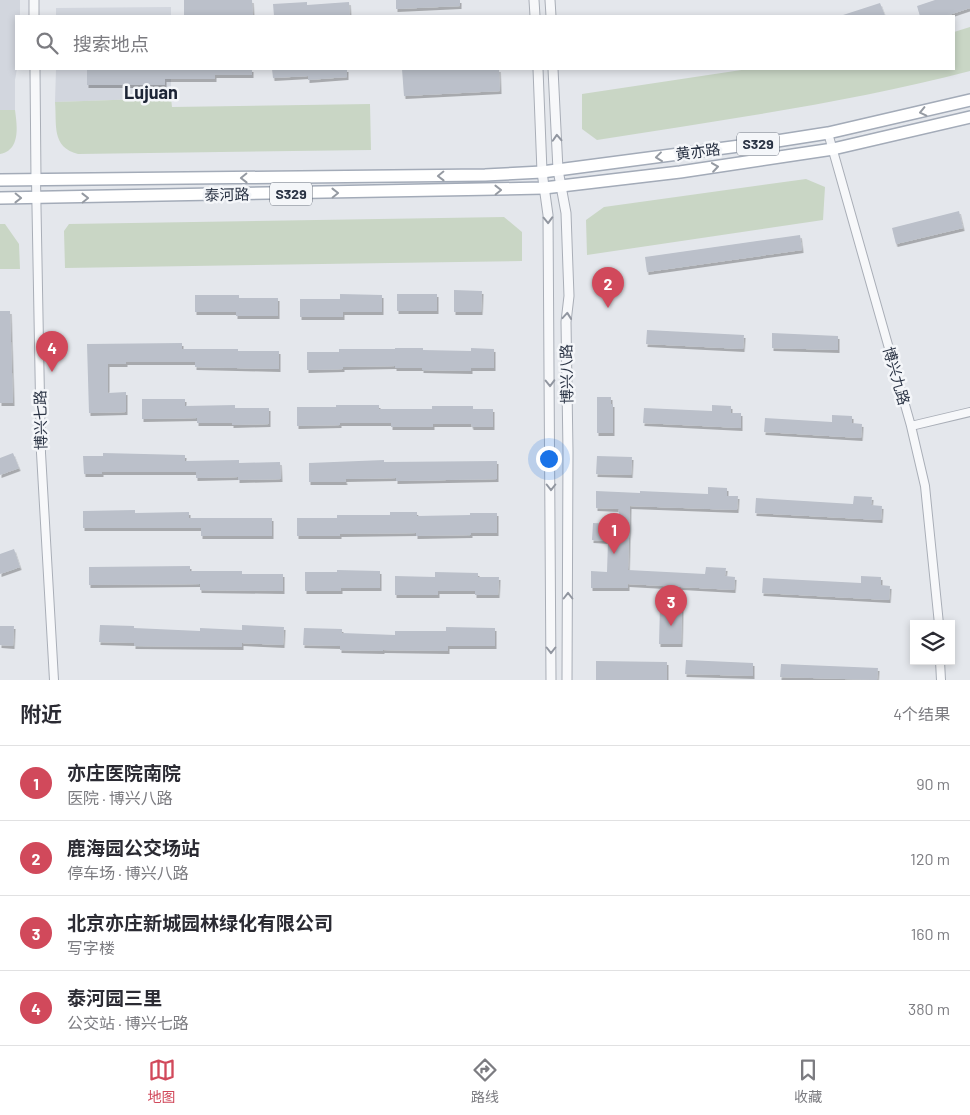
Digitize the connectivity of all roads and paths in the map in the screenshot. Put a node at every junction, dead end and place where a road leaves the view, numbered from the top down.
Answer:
1 (34, 0) edge
2 (534, 0) edge
3 (550, 0) edge
4 (34, 15) edge
5 (535, 15) edge
6 (551, 15) edge
7 (35, 70) edge
8 (538, 70) edge
9 (553, 70) edge
10 (970, 100) edge
11 (970, 117) edge
12 (828, 133) junction
13 (833, 149) junction
14 (558, 170) junction
15 (542, 172) junction
16 (0, 180) edge
17 (36, 180) junction
18 (562, 186) junction
19 (544, 188) junction
20 (0, 198) edge
21 (37, 199) junction
22 (970, 412) edge
23 (910, 426) junction
24 (939, 620) edge
25 (940, 665) edge
26 (54, 680) edge
27 (551, 680) edge
28 (567, 680) edge
29 (940, 680) edge

1 - 4 street
2 - 5 street
3 - 6 street
7 - 17 street, 博兴七路
8 - 15 street, 博兴八路
14 -> 9 street, 博兴八路
10 -> 12 main road, 黄亦路 / S329
11 - 13 main road, 黄亦路 / S329
12 - 13 street, 博兴九路
12 -> 14 main road, 黄亦路 / S329
18 -> 13 main road, 黄亦路 / S329
13 - 23 street, 博兴九路
14 - 15 main road, 黄亦路 / S329
14 - 18 street, 博兴八路
15 -> 17 main road, 泰河路 / S329
15 - 19 street, 博兴八路
16 - 17 main road, 泰河路 / S329
17 - 21 street, 博兴七路
18 - 19 main road, 黄亦路 / S329
28 -> 18 street, 博兴八路
21 -> 19 main road, 泰河路 / S329
19 -> 27 street, 博兴八路
20 -> 21 main road, 泰河路 / S329
21 - 26 street, 博兴七路
22 - 23 street
23 - 24 street, 博兴九路
25 - 29 street

